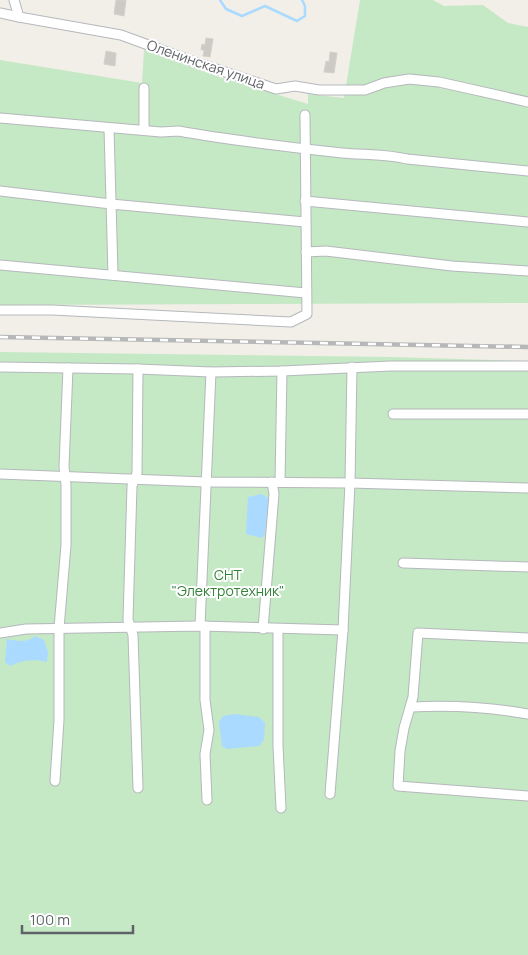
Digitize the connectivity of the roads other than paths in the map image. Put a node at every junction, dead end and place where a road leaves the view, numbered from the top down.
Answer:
1 (14, 0) edge
2 (0, 13) edge
3 (19, 17) junction
4 (144, 88) dead end
5 (528, 102) edge
6 (305, 116) dead end
7 (0, 118) edge
8 (109, 128) junction
9 (144, 130) junction
10 (305, 148) junction
11 (528, 171) edge
12 (0, 191) edge
13 (305, 200) junction
14 (112, 204) junction
15 (305, 222) junction
16 (528, 222) edge
17 (306, 252) junction
18 (0, 264) edge
19 (528, 271) edge
20 (113, 275) junction
21 (306, 292) junction
22 (0, 310) edge
23 (528, 366) edge
24 (0, 367) edge
25 (352, 367) junction
26 (68, 368) junction
27 (138, 368) junction
28 (211, 372) junction
29 (282, 372) junction
30 (393, 414) dead end
31 (528, 414) edge
32 (0, 474) edge
33 (65, 477) junction
34 (135, 480) junction
35 (206, 482) junction
36 (276, 482) junction
37 (350, 483) junction
38 (528, 488) edge
39 (403, 563) dead end
40 (528, 567) edge
41 (202, 626) junction
42 (130, 627) junction
43 (59, 628) junction
44 (263, 628) junction
45 (278, 629) junction
46 (343, 630) junction
47 (0, 633) edge
48 (528, 638) edge
49 (411, 707) junction
50 (528, 714) edge
51 (55, 781) dead end
52 (138, 788) dead end
53 (330, 794) dead end
54 (528, 796) edge
55 (207, 800) dead end
56 (281, 808) dead end

1 - 3 street
2 - 3 street, Оленинская улица
3 - 5 street, Оленинская улица
4 - 9 street
6 - 10 street
7 - 8 street
8 - 9 street
8 - 14 street
9 - 10 street
10 - 11 street
10 - 13 street
12 - 14 street
13 - 15 street
13 - 16 street
14 - 15 street
14 - 20 street
15 - 17 street
17 - 19 street
17 - 21 street
18 - 20 street
20 - 21 street
21 - 22 street
23 - 25 street
24 - 26 street
25 - 29 street
25 - 37 street
26 - 27 street
26 - 33 street
27 - 28 street
27 - 34 street
28 - 29 street
28 - 35 street
29 - 36 street
30 - 31 street
32 - 33 street
33 - 34 street
33 - 43 street
34 - 35 street
34 - 42 street
35 - 36 street
35 - 41 street
36 - 37 street
36 - 44 street
37 - 38 street
37 - 46 street
39 - 40 street
41 - 42 street
41 - 44 street
41 - 55 street
42 - 43 street
42 - 52 street
43 - 47 street
43 - 51 street
44 - 45 street
45 - 46 street
45 - 56 street
46 - 53 street
48 - 49 street
49 - 50 street
49 - 54 street

